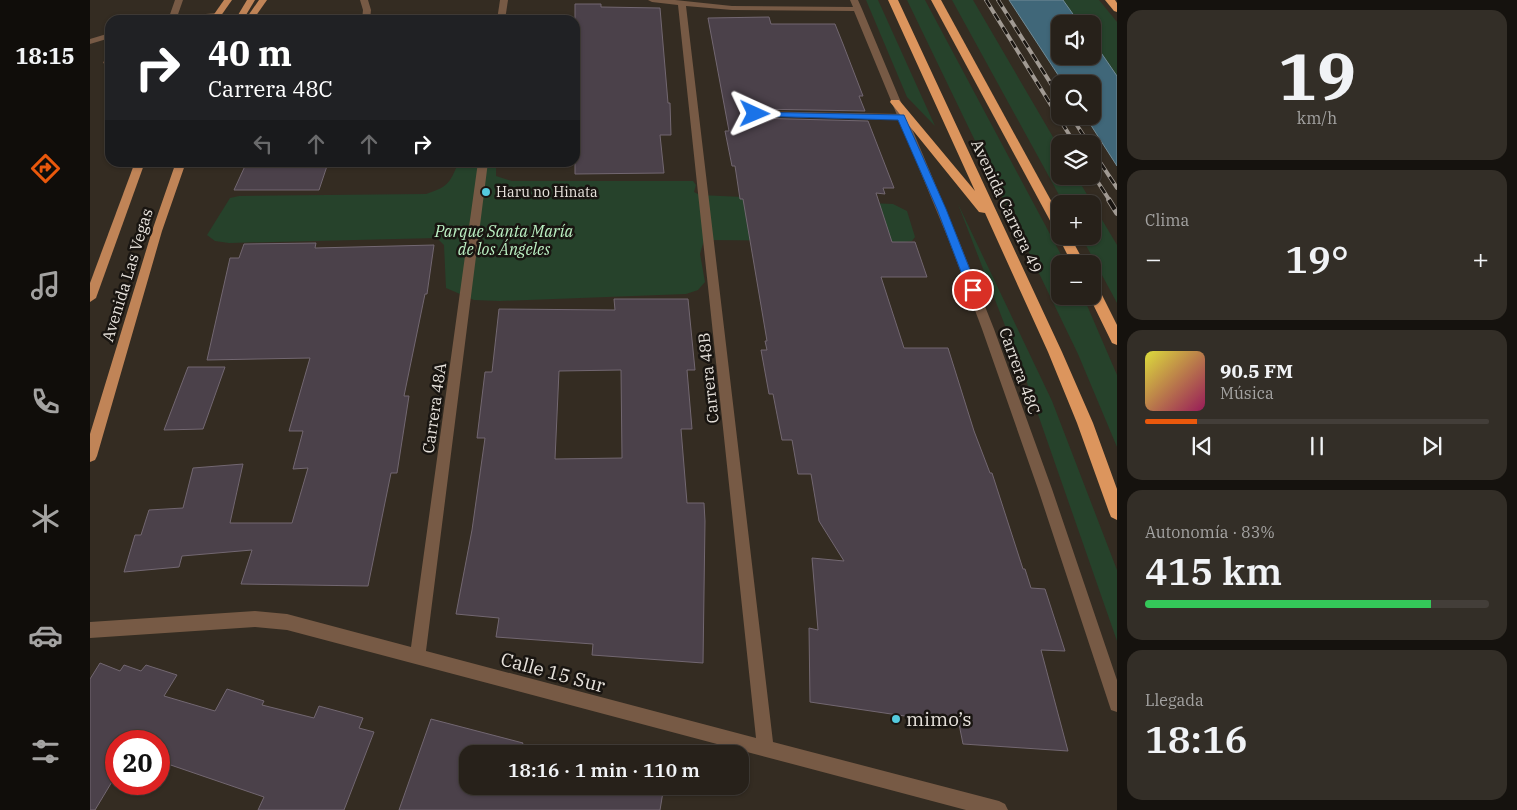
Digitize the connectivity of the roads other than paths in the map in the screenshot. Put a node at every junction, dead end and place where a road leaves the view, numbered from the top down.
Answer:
1 (178, 0) edge
2 (228, 0) edge
3 (251, 0) edge
4 (263, 0) edge
5 (364, 0) edge
6 (504, 0) edge
7 (652, 0) edge
8 (893, 0) edge
9 (936, 0) edge
10 (1110, 0) edge
11 (682, 4) junction
12 (856, 5) edge
13 (1117, 9) edge
14 (174, 15) edge
15 (218, 15) edge
16 (242, 15) edge
17 (252, 15) edge
18 (366, 15) edge
19 (502, 15) edge
20 (105, 37) edge
21 (90, 42) edge
22 (895, 102) junction
23 (755, 114) dead end
24 (902, 117) junction
25 (138, 167) edge
26 (179, 167) edge
27 (482, 167) edge
28 (1051, 211) edge
29 (997, 227) junction
30 (90, 298) edge
31 (1100, 305) edge
32 (1117, 339) edge
33 (90, 456) edge
34 (1117, 512) edge
35 (90, 630) edge
36 (417, 657) junction
37 (1117, 704) edge
38 (766, 749) junction
39 (1000, 810) edge

1 - 14 street
2 - 15 main road
3 - 16 main road
4 - 17 main road
5 - 18 street
6 - 19 street
7 - 11 street
8 - 29 highway, Avenida Carrera 49
9 - 28 highway, Avenida Carrera 49
10 - 13 highway
11 - 12 street
11 - 38 street, Carrera 48B
12 - 22 street, Carrera 48C
20 - 21 street
22 - 24 street, Carrera 48C
22 - 29 highway
23 - 24 street
24 - 37 street, Carrera 48C
25 - 30 main road, Avenida Las Vegas
26 - 33 main road, Avenida Las Vegas
27 - 36 street, Carrera 48A
29 - 34 highway, Avenida Carrera 49
31 - 32 highway
35 - 36 street, Calle 15 Sur
36 - 38 street, Calle 15 Sur
38 - 39 street, Calle 15 Sur

